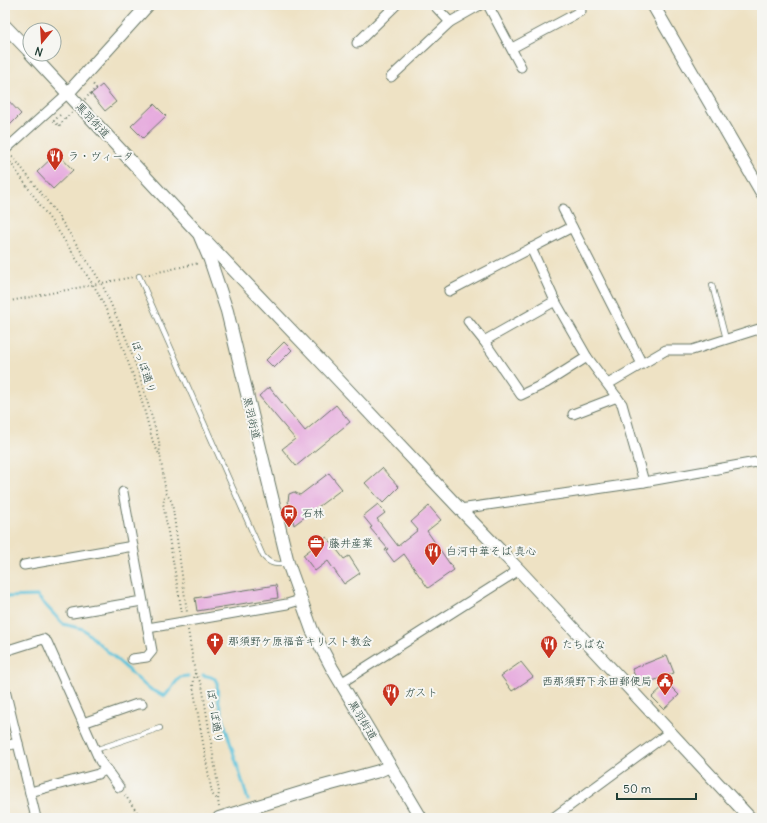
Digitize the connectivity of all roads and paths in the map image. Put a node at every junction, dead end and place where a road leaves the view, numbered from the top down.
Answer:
1 (148, 5) edge
2 (396, 5) edge
3 (434, 5) edge
4 (480, 5) edge
5 (488, 5) edge
6 (577, 5) edge
7 (653, 5) edge
8 (450, 22) junction
9 (5, 26) edge
10 (357, 43) dead end
11 (22, 44) edge
12 (512, 48) junction
13 (39, 62) edge
14 (521, 67) dead end
15 (391, 76) dead end
16 (88, 86) dead end
17 (68, 93) junction
18 (60, 115) dead end
19 (6, 153) edge
20 (762, 193) edge
21 (563, 209) dead end
22 (572, 227) junction
23 (199, 234) junction
24 (531, 248) junction
25 (210, 260) junction
26 (139, 276) junction
27 (102, 284) junction
28 (94, 285) junction
29 (712, 285) dead end
30 (449, 291) dead end
31 (555, 300) junction
32 (5, 302) edge
33 (468, 321) dead end
34 (762, 328) edge
35 (726, 339) junction
36 (484, 341) junction
37 (587, 357) junction
38 (642, 364) junction
39 (608, 384) junction
40 (617, 397) junction
41 (573, 414) dead end
42 (160, 456) junction
43 (762, 461) edge
44 (644, 482) junction
45 (123, 492) dead end
46 (166, 493) junction
47 (460, 509) junction
48 (133, 546) junction
49 (288, 564) junction
50 (24, 565) dead end
51 (519, 570) junction
52 (300, 600) junction
53 (142, 601) junction
54 (72, 613) dead end
55 (188, 626) dead end
56 (148, 628) junction
57 (5, 651) edge
58 (132, 659) dead end
59 (195, 673) junction
60 (341, 683) junction
61 (5, 690) edge
62 (142, 704) dead end
63 (83, 723) junction
64 (160, 728) dead end
65 (670, 732) junction
66 (18, 743) junction
67 (5, 746) edge
68 (95, 750) junction
69 (390, 766) junction
70 (107, 769) junction
71 (119, 787) joint
72 (30, 792) junction
73 (218, 800) junction
74 (219, 814) edge
75 (36, 818) edge
76 (140, 818) edge
77 (421, 818) edge
78 (553, 818) edge
79 (750, 818) edge

1 - 17 street
2 - 10 street
3 - 8 street
4 - 8 street
5 - 12 street
6 - 12 street
7 - 20 street
8 - 15 street
9 - 11 street, 黒羽街道
12 - 14 street
13 - 17 street, 黒羽街道
16 - 18 path, bridge
17 - 19 street
17 - 23 street, 黒羽街道
19 - 27 path, ぽっぽ通り
19 - 28 path
21 - 22 street
22 - 24 street
22 - 38 street
23 - 25 street, 黒羽街道
23 - 47 street
24 - 30 street
24 - 31 street
25 - 26 path
25 - 49 street, 黒羽街道
26 - 27 path
26 - 49 lane
27 - 28 path
27 - 42 path, ぽっぽ通り
28 - 32 path
28 - 42 path
29 - 35 lane
31 - 36 street
31 - 37 street
33 - 36 street
34 - 35 street
35 - 38 street
36 - 37 street
37 - 39 street
38 - 39 street
39 - 40 street
40 - 41 street
40 - 44 street
42 - 46 path, ぽっぽ通り
43 - 44 street
44 - 47 street
45 - 48 street
46 - 46 path, ぽっぽ通り
47 - 51 street
48 - 50 street
48 - 53 street
49 - 52 street, 黒羽街道
51 - 60 street
51 - 65 street
52 - 56 street
52 - 60 street, 黒羽街道
53 - 54 street
53 - 56 street
55 - 59 path, ぽっぽ通り
56 - 58 street
57 - 63 street
59 - 73 path, ぽっぽ通り
59 - 73 path
60 - 69 street, 黒羽街道
61 - 66 street
62 - 63 street
63 - 68 street
64 - 68 lane
65 - 78 street
65 - 79 street
66 - 67 street
66 - 72 street
68 - 70 street
69 - 74 street
69 - 77 street, 黒羽街道
70 - 71 street
70 - 72 street
71 - 76 path
72 - 75 street
73 - 74 path, ぽっぽ通り

